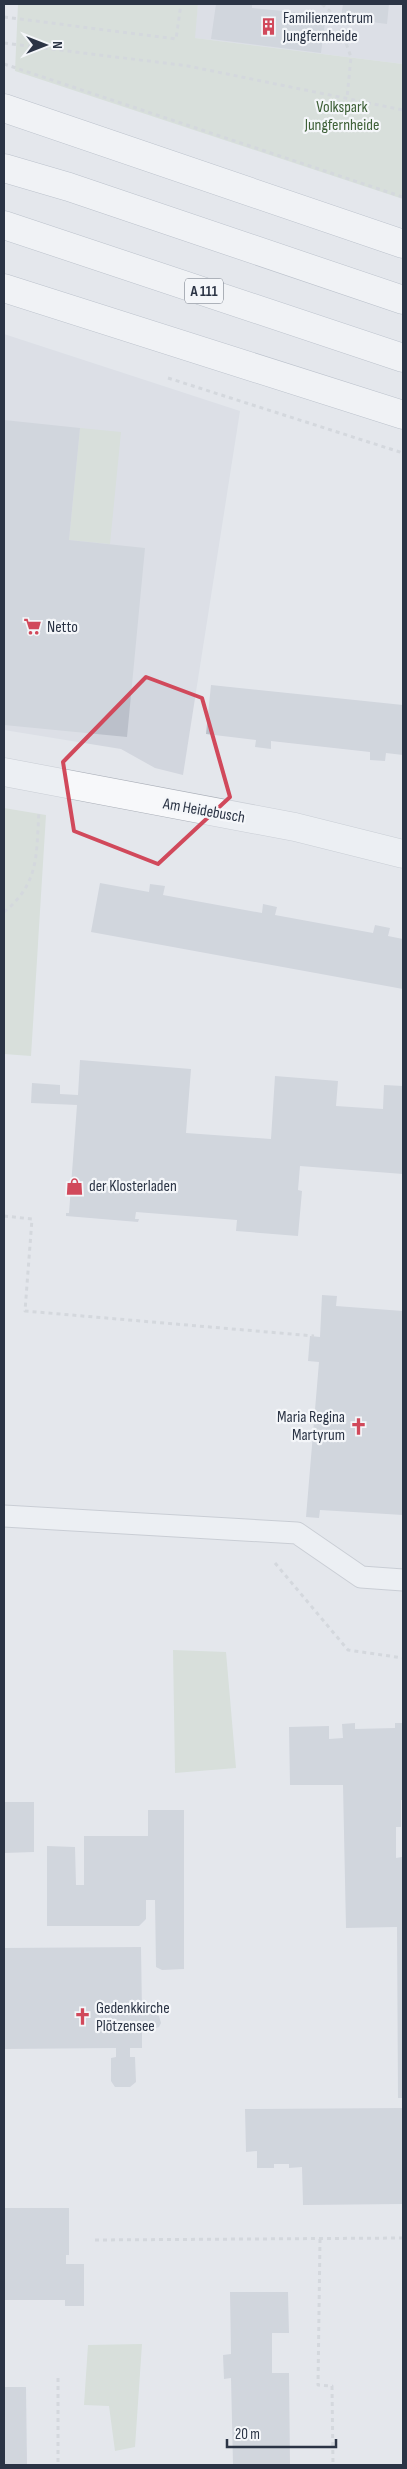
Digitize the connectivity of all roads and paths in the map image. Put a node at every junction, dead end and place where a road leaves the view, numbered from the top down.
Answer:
1 (180, 4) edge
2 (322, 4) edge
3 (4, 17) edge
4 (4, 42) edge
5 (4, 64) edge
6 (348, 98) junction
7 (4, 108) edge
8 (403, 110) edge
9 (4, 168) edge
10 (403, 197) edge
11 (4, 225) edge
12 (403, 244) edge
13 (4, 288) edge
14 (403, 300) edge
15 (403, 358) edge
16 (161, 375) dead end
17 (403, 415) edge
18 (403, 453) edge
19 (4, 772) edge
20 (40, 808) dead end
21 (403, 854) edge
22 (4, 912) edge
23 (4, 1216) edge
24 (314, 1336) dead end
25 (4, 1516) edge
26 (249, 1532) junction
27 (403, 1580) edge
28 (403, 1658) edge
29 (403, 2238) edge
30 (320, 2239) junction
31 (95, 2240) dead end
32 (58, 2378) dead end
33 (58, 2465) edge
34 (333, 2465) edge

1 - 3 path
2 - 6 path
4 - 6 path
5 - 10 path
6 - 8 path
7 - 12 highway
9 - 14 highway
11 - 15 highway, A 111
13 - 17 highway
16 - 18 path
19 - 21 street, Am Heidebusch
20 - 22 path
23 - 24 path
25 - 26 lane
26 - 27 lane
26 - 28 path
29 - 30 path
30 - 31 path
30 - 34 path
32 - 33 path

